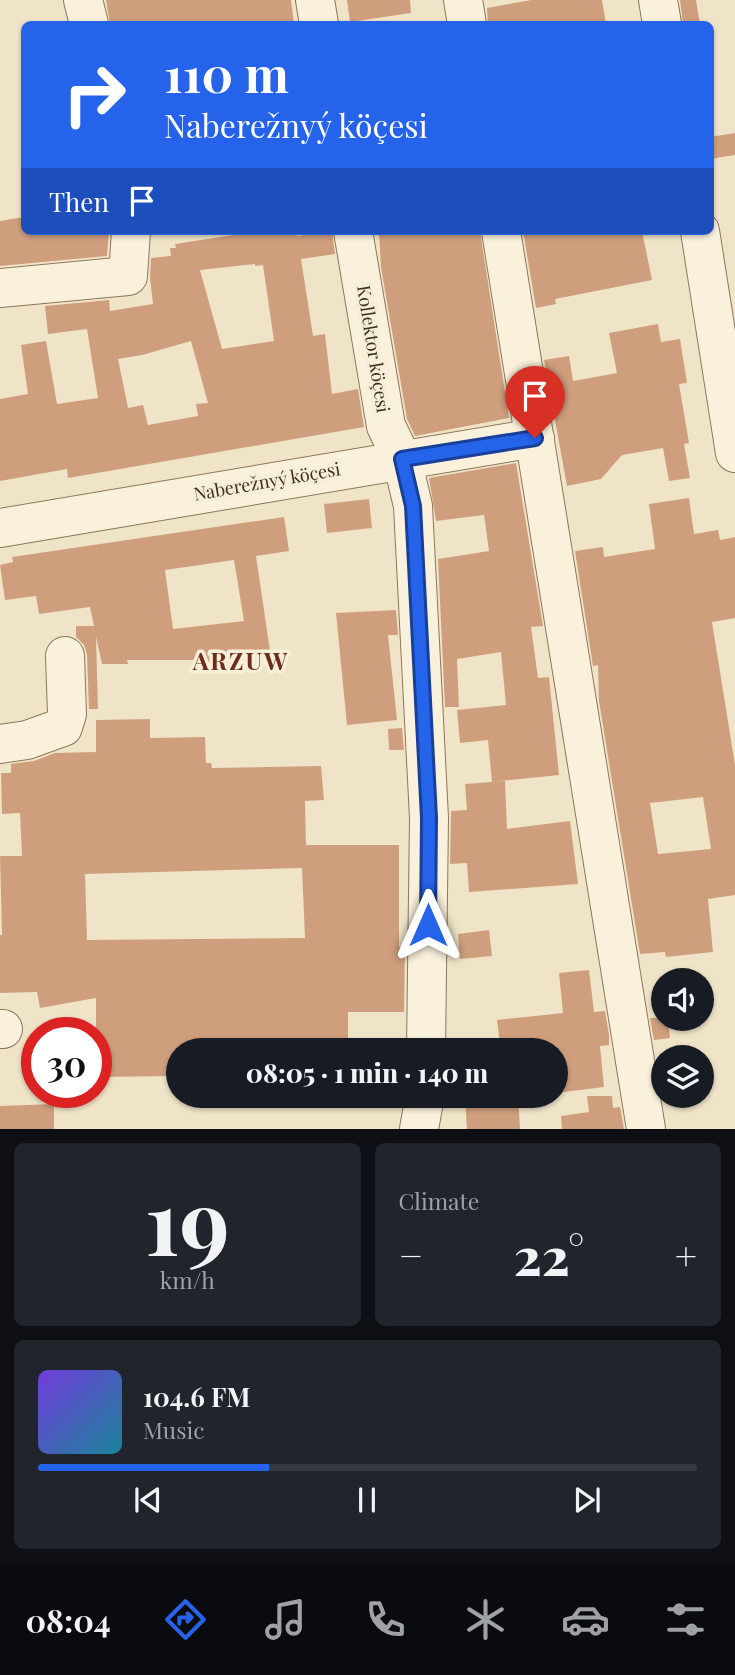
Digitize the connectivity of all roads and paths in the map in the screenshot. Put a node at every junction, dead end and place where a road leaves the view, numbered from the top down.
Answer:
1 (83, 0) edge
2 (315, 0) edge
3 (463, 0) edge
4 (658, 0) edge
5 (88, 21) edge
6 (318, 21) edge
7 (466, 21) edge
8 (662, 21) edge
9 (131, 235) edge
10 (354, 235) edge
11 (502, 235) edge
12 (714, 254) edge
13 (0, 288) edge
14 (535, 438) junction
15 (735, 453) edge
16 (402, 459) junction
17 (0, 528) edge
18 (65, 656) dead end
19 (0, 744) edge
20 (426, 1038) edge
21 (423, 1108) edge
22 (419, 1129) edge
23 (646, 1129) edge

1 - 5 street
2 - 6 street
3 - 7 street
4 - 8 street
9 - 13 street
10 - 16 street, Kollektor köçesi
11 - 14 street
12 - 15 street
14 - 16 street, Naberežnyý köçesi
14 - 23 street
16 - 17 street, Naberežnyý köçesi
16 - 20 street, Kollektor köçesi
18 - 19 street
21 - 22 street

